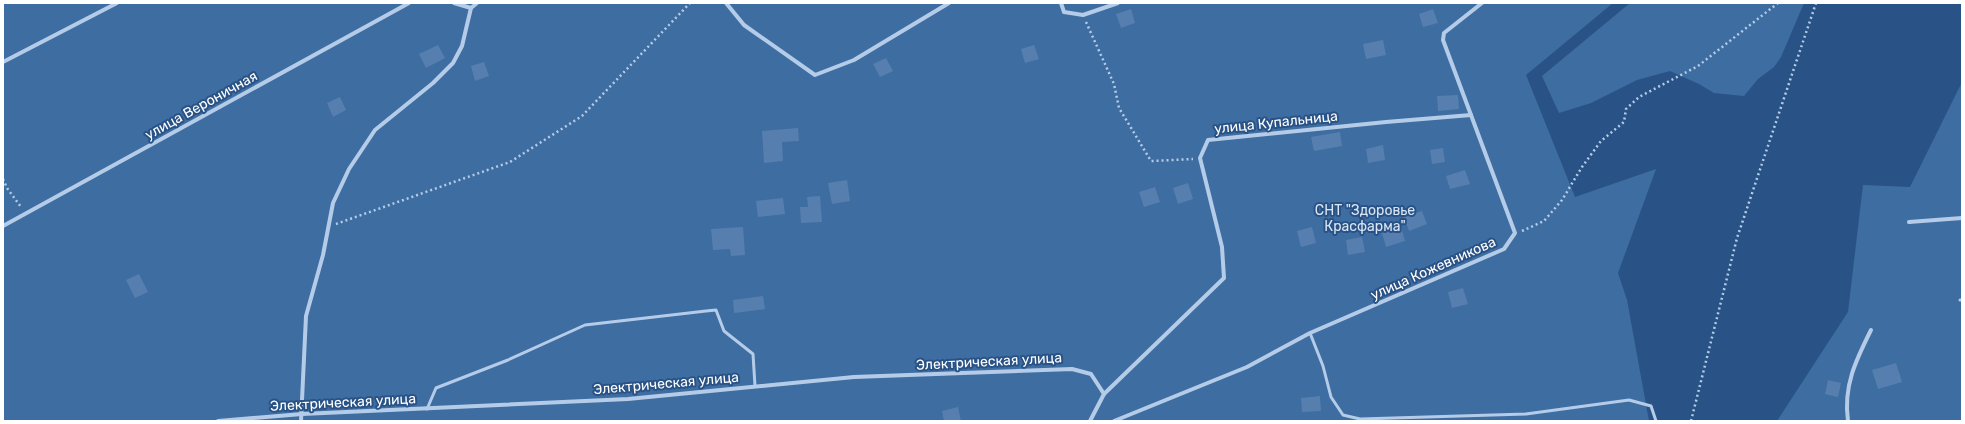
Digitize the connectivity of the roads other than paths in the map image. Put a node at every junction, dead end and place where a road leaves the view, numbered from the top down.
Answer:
1 (117, 3) edge
2 (409, 3) edge
3 (454, 3) edge
4 (468, 3) edge
5 (477, 3) edge
6 (726, 3) edge
7 (950, 3) edge
8 (1061, 3) edge
9 (1118, 3) edge
10 (1482, 3) edge
11 (471, 8) junction
12 (3, 62) edge
13 (1471, 115) junction
14 (1962, 218) edge
15 (1909, 222) dead end
16 (3, 226) edge
17 (1871, 330) dead end
18 (1310, 334) junction
19 (755, 386) junction
20 (1104, 394) junction
21 (427, 409) junction
22 (302, 414) junction
23 (218, 421) edge
24 (301, 421) edge
25 (1090, 421) edge
26 (1114, 421) edge
27 (1656, 421) edge
28 (1848, 421) edge

1 - 12 street
2 - 16 street, улица Вероничная
3 - 11 street
4 - 11 lane
5 - 11 street
6 - 7 street
8 - 9 street
10 - 13 street
11 - 22 street
13 - 18 street, улица Кожевникова
13 - 20 street, улица Купальница
14 - 15 street
17 - 28 street
18 - 26 street, улица Кожевникова
18 - 27 lane
19 - 20 street, Электрическая улица
19 - 21 street, Электрическая улица
19 - 21 lane
20 - 25 street
21 - 22 street, Электрическая улица
22 - 23 street, Электрическая улица
22 - 24 street

